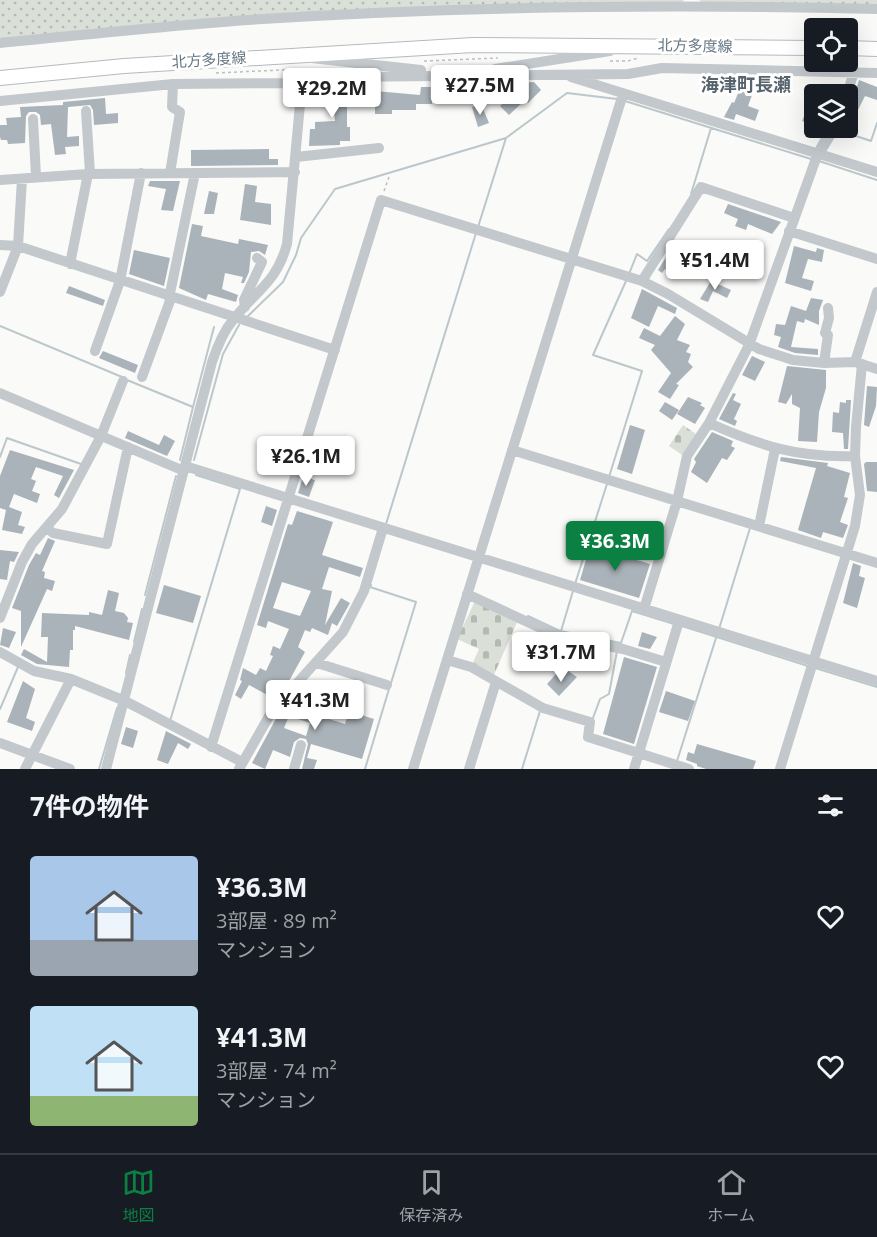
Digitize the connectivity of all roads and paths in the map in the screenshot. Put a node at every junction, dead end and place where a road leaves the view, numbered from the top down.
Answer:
1 (692, 3) edge
2 (877, 9) edge
3 (0, 43) edge
4 (642, 45) junction
5 (804, 48) edge
6 (858, 48) edge
7 (877, 49) edge
8 (298, 54) junction
9 (804, 71) edge
10 (854, 72) joint
11 (558, 73) junction
12 (877, 73) edge
13 (470, 76) junction
14 (0, 78) edge
15 (302, 83) junction
16 (173, 84) junction
17 (850, 84) edge
18 (623, 94) junction
19 (0, 101) edge
20 (86, 111) dead end
21 (33, 119) dead end
22 (826, 138) edge
23 (379, 148) dead end
24 (818, 153) junction
25 (296, 157) junction
26 (295, 172) junction
27 (877, 172) edge
28 (141, 173) junction
29 (170, 173) junction
30 (195, 173) junction
31 (89, 174) junction
32 (36, 177) junction
33 (389, 177) dead end
34 (22, 179) junction
35 (0, 180) edge
36 (381, 200) junction
37 (794, 218) junction
38 (789, 231) junction
39 (0, 245) edge
40 (18, 246) junction
41 (257, 258) dead end
42 (877, 258) edge
43 (571, 260) junction
44 (70, 264) junction
45 (120, 281) junction
46 (642, 281) junction
47 (0, 292) edge
48 (877, 292) edge
49 (170, 298) junction
50 (245, 307) junction
51 (828, 308) dead end
52 (233, 319) junction
53 (749, 345) junction
54 (335, 350) junction
55 (95, 351) dead end
56 (824, 363) junction
57 (858, 363) junction
58 (877, 369) edge
59 (142, 377) dead end
60 (123, 381) dead end
61 (0, 393) edge
62 (709, 423) junction
63 (101, 436) junction
64 (128, 447) junction
65 (775, 449) junction
66 (512, 450) junction
67 (855, 456) junction
68 (184, 469) junction
69 (288, 498) junction
70 (677, 501) junction
71 (759, 526) junction
72 (47, 528) junction
73 (383, 528) junction
74 (846, 554) junction
75 (479, 558) junction
76 (877, 563) edge
77 (467, 594) junction
78 (644, 609) junction
79 (0, 618) edge
80 (679, 621) junction
81 (0, 652) edge
82 (447, 660) junction
83 (812, 661) junction
84 (317, 663) junction
85 (666, 663) junction
86 (71, 679) junction
87 (496, 681) junction
88 (877, 681) edge
89 (387, 685) dead end
90 (125, 701) junction
91 (0, 742) edge
92 (301, 745) dead end
93 (211, 747) junction
94 (639, 754) junction
95 (31, 755) junction
96 (241, 766) edge
97 (25, 769) edge
98 (70, 769) edge
99 (106, 769) edge
100 (294, 769) edge
101 (413, 769) edge
102 (469, 769) edge
103 (634, 769) edge
104 (689, 769) edge
105 (780, 769) edge

1 - 2 street
1 - 3 street
4 - 5 main road, 北方多度線
4 - 8 main road, 北方多度線
4 - 13 street
6 - 7 main road
8 - 13 street
8 - 14 main road, 北方多度線
9 - 11 street
10 - 12 street
10 - 17 street
11 - 13 street
11 - 18 street
13 - 15 street
15 - 16 street
15 - 25 street
16 - 19 street
16 - 29 street
18 - 24 street
18 - 43 street
20 - 31 street
21 - 32 street
22 - 24 street
23 - 25 street
24 - 27 street
24 - 37 street
25 - 26 street
26 - 30 street
26 - 50 street
28 - 29 street
28 - 31 street
28 - 45 street
29 - 30 street
30 - 49 street
31 - 32 street
31 - 44 street
32 - 34 street
33 - 36 path
34 - 35 street
34 - 40 street
36 - 43 street
36 - 54 street
37 - 38 street
37 - 46 street
38 - 42 street
38 - 53 street
39 - 40 street
40 - 44 street
40 - 47 street
41 - 50 street
43 - 46 street
43 - 66 street
44 - 45 street
45 - 49 street
45 - 55 street
46 - 53 street
48 - 57 street
49 - 52 street
49 - 59 street
50 - 52 street
51 - 56 street
52 - 54 street
52 - 68 street
53 - 56 street
53 - 62 street
54 - 69 street
56 - 57 street
57 - 58 street
57 - 67 street
60 - 63 street
61 - 63 street
62 - 65 street
62 - 70 street
63 - 64 street
63 - 72 street
64 - 68 street
64 - 72 street
65 - 67 street
65 - 71 street
66 - 70 street
66 - 75 street
67 - 74 street
68 - 69 street
68 - 90 street
69 - 73 street
69 - 93 street
70 - 71 street
70 - 78 street
71 - 74 street
72 - 79 street
73 - 75 street
73 - 84 street
74 - 76 street
74 - 83 street
75 - 77 street
75 - 78 street
77 - 82 street
77 - 85 street
78 - 80 street
80 - 83 street
80 - 85 street
81 - 86 street
82 - 87 street
82 - 101 street
83 - 88 street
83 - 105 street
84 - 89 street
84 - 96 street
85 - 94 street
86 - 90 street
86 - 95 street
87 - 94 street
87 - 102 street
90 - 93 street
90 - 99 street
91 - 95 street
92 - 100 street
93 - 96 street
94 - 103 street
94 - 104 street
95 - 97 street
95 - 98 street

